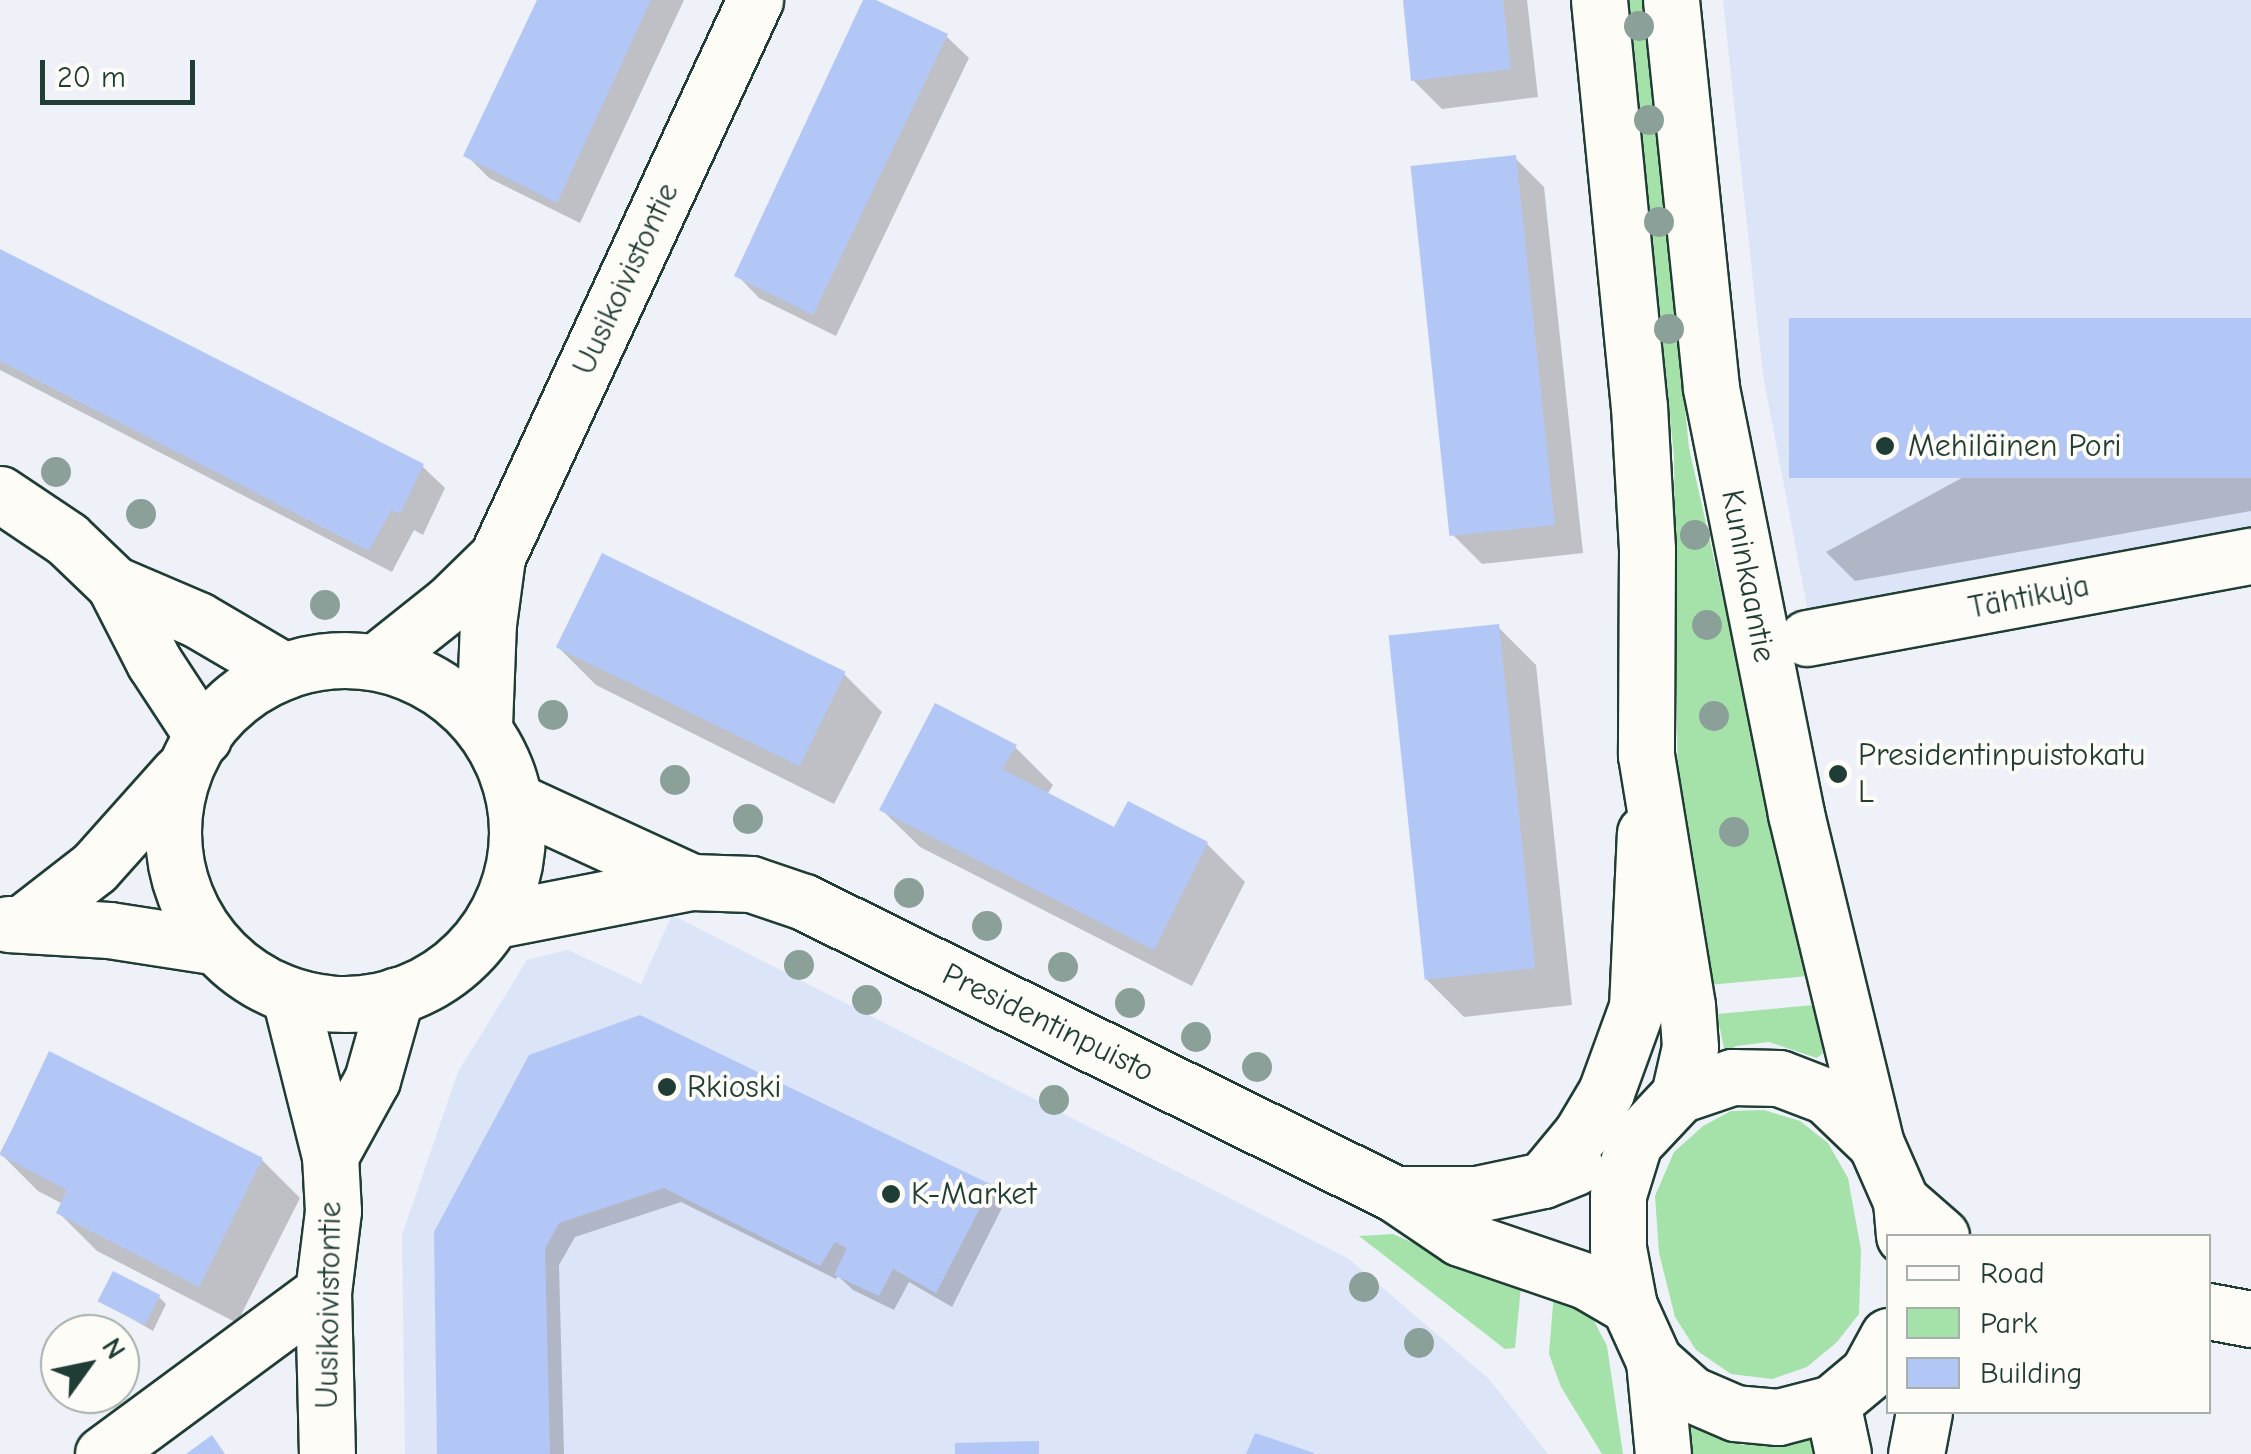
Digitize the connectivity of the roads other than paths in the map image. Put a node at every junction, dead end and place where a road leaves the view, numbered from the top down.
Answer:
1 (755, 0) edge
2 (1600, 0) edge
3 (1671, 0) edge
4 (0, 494) edge
5 (2251, 556) edge
6 (496, 557) junction
7 (114, 584) junction
8 (1808, 638) dead end
9 (377, 661) junction
10 (285, 671) junction
11 (484, 726) junction
12 (193, 752) junction
13 (1646, 755) junction
14 (520, 803) junction
15 (692, 882) junction
16 (496, 920) junction
17 (12, 924) edge
18 (206, 945) junction
19 (396, 995) junction
20 (290, 997) junction
21 (1679, 1095) junction
22 (1634, 1142) junction
23 (1876, 1144) junction
24 (330, 1156) junction
25 (1543, 1180) junction
26 (1394, 1194) junction
27 (1916, 1225) edge
28 (322, 1292) junction
29 (1629, 1306) junction
30 (2211, 1311) edge
31 (2251, 1319) edge
32 (1654, 1362) junction
33 (1864, 1386) edge
34 (1924, 1414) edge
35 (103, 1454) edge
36 (327, 1454) edge
37 (1663, 1454) edge
38 (1916, 1454) edge

1 - 6 street, Uusikoivistontie
2 - 13 street
3 - 23 street, Kuninkaantie
4 - 7 street
5 - 8 street, Tähtikuja
6 - 9 street
6 - 11 street
7 - 10 street
7 - 12 street
9 - 10 street
9 - 11 street
10 - 12 street
11 - 14 street
12 - 17 street
12 - 18 street
13 - 21 street
13 - 25 street
14 - 15 street, Presidentinpuisto
14 - 16 street
15 - 16 street, Presidentinpuisto
15 - 26 street, Presidentinpuisto
16 - 19 street
17 - 18 street
18 - 20 street
19 - 20 street
19 - 24 street
20 - 24 street, Uusikoivistontie
21 - 22 street
21 - 23 street
22 - 25 street
22 - 29 street
23 - 27 street
24 - 28 street, Uusikoivistontie
25 - 26 street
26 - 29 street, Presidentinpuisto
28 - 35 street
28 - 36 street, Uusikoivistontie
29 - 32 street
30 - 31 street
32 - 33 street
32 - 37 street
34 - 38 street

